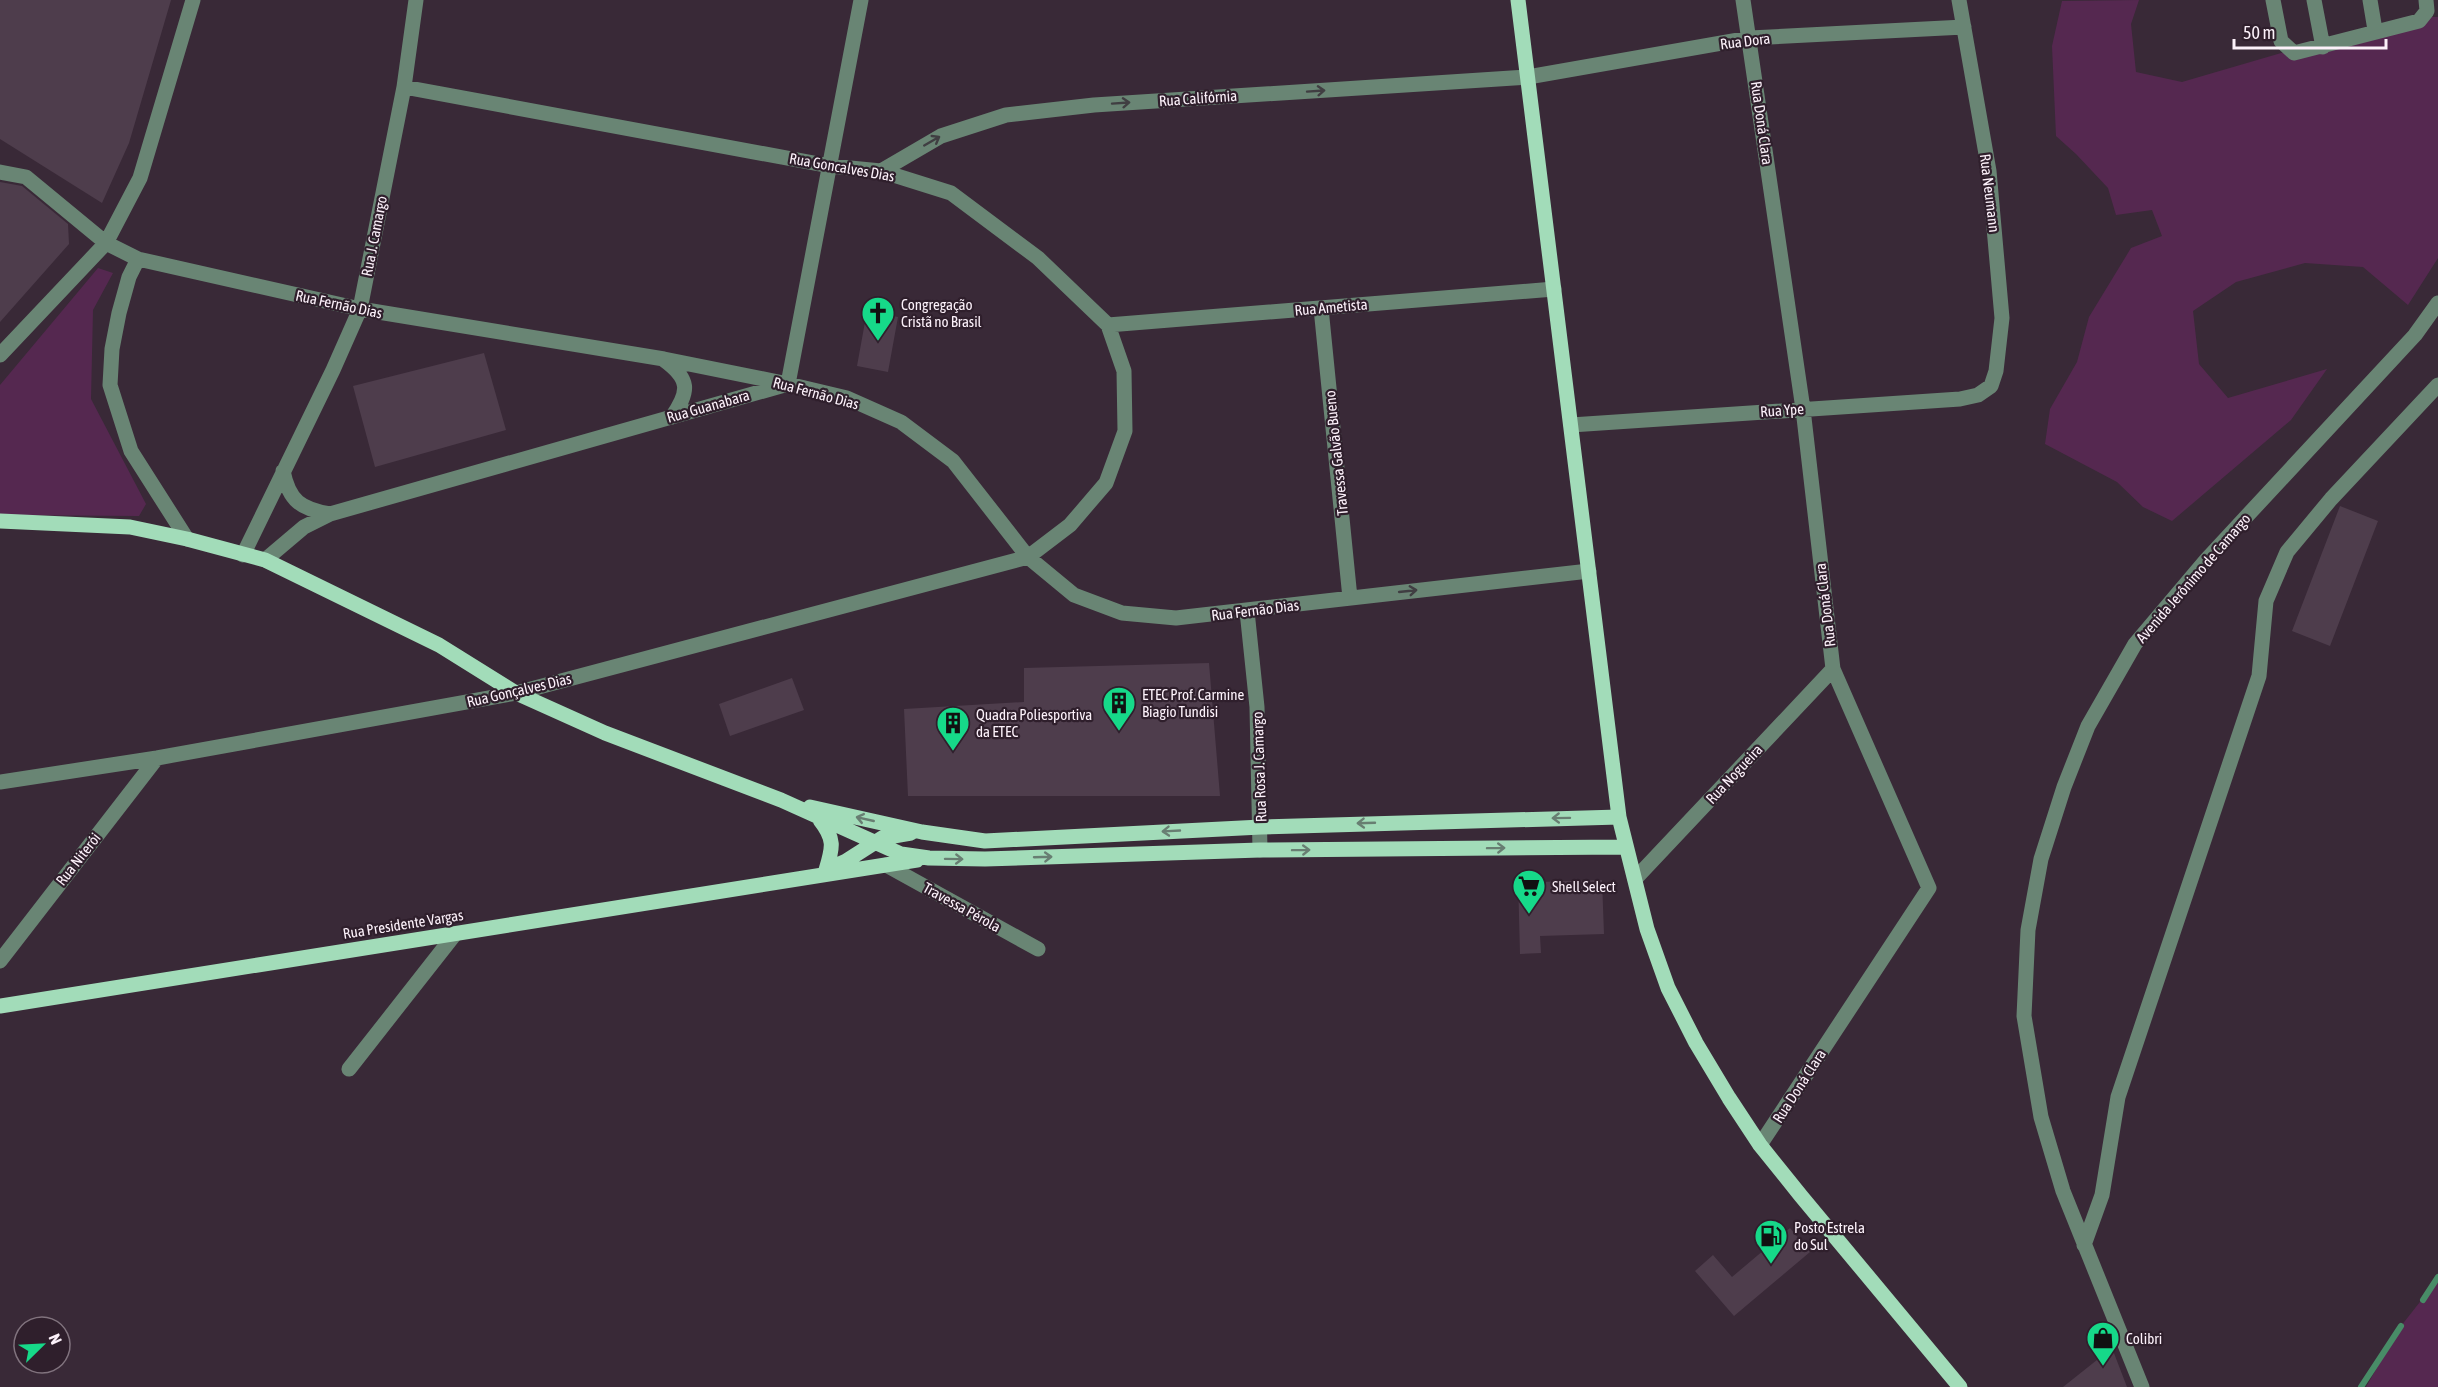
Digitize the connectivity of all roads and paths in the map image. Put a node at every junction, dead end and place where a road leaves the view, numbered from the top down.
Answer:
1 (193, 0) edge
2 (416, 0) edge
3 (861, 0) edge
4 (1518, 0) edge
5 (1743, 0) edge
6 (1959, 0) edge
7 (2273, 0) edge
8 (2314, 0) edge
9 (2370, 0) edge
10 (2426, 0) edge
11 (1964, 27) junction
12 (2375, 30) junction
13 (1750, 38) junction
14 (2323, 47) junction
15 (1527, 78) junction
16 (404, 87) junction
17 (830, 166) junction
18 (881, 171) junction
19 (0, 172) edge
20 (106, 243) junction
21 (138, 259) junction
22 (1554, 289) junction
23 (2438, 303) edge
24 (1321, 308) junction
25 (360, 309) junction
26 (1108, 326) junction
27 (0, 355) edge
28 (664, 359) junction
29 (788, 384) junction
30 (2438, 385) edge
31 (1990, 386) joint
32 (1803, 409) junction
33 (672, 417) junction
34 (1571, 425) junction
35 (283, 471) junction
36 (330, 514) junction
37 (0, 521) edge
38 (187, 539) junction
39 (243, 555) junction
40 (1028, 557) junction
41 (265, 560) junction
42 (1589, 571) junction
43 (1350, 598) junction
44 (1247, 611) junction
45 (1833, 669) junction
46 (516, 693) junction
47 (157, 758) junction
48 (0, 782) edge
49 (781, 800) junction
50 (818, 817) junction
51 (1619, 817) junction
52 (1261, 827) junction
53 (922, 832) junction
54 (875, 843) junction
55 (1626, 847) junction
56 (1260, 850) junction
57 (929, 858) junction
58 (886, 865) junction
59 (826, 870) junction
60 (811, 878) junction
61 (1635, 879) junction
62 (455, 934) junction
63 (1038, 950) dead end
64 (0, 961) edge
65 (0, 1006) edge
66 (349, 1069) dead end
67 (1761, 1145) junction
68 (2084, 1245) junction
69 (1960, 1387) edge
70 (2142, 1387) edge

1 - 20 street
2 - 16 street, Rua J. Camargo
3 - 17 street
4 - 15 main road
5 - 13 street, Rua Doná Clara
6 - 11 street, Rua Neumann
7 - 14 street
8 - 14 street
9 - 12 street
10 - 12 street
11 - 13 street, Rua Dora
11 - 31 street, Rua Neumann
12 - 14 street
13 - 15 street, Rua Dora
13 - 32 street, Rua Doná Clara
18 -> 15 street, Rua Califórnia
15 - 22 main road
16 - 17 street, Rua Goncalves Dias
16 - 25 street, Rua J. Camargo
17 - 18 street, Rua Goncalves Dias
17 - 29 street
18 - 26 street, Rua Goncalves Dias
19 - 20 street, Rua Fernão Dias
20 - 21 street, Rua Fernão Dias
20 - 27 street
21 - 25 street, Rua Fernão Dias
21 - 38 street
22 - 24 street, Rua Ametista
22 - 34 main road
23 - 68 street, Avenida Jerônimo de Camargo
24 - 26 street, Rua Ametista
24 - 43 street, Travessa Galvão Bueno
25 - 28 street, Rua Fernão Dias
25 - 35 street, Rua J. Camargo
26 - 40 street, Rua Goncalves Dias
28 - 29 street, Rua Fernão Dias
28 - 33 street
29 - 33 street, Rua Guanabara
29 - 40 street, Rua Fernão Dias
30 - 68 street
31 - 32 street, Rua Ype
32 - 34 street, Rua Ype
32 - 45 street, Rua Doná Clara
33 - 36 street, Rua Guanabara
34 - 42 main road
35 - 36 street
35 - 39 street, Rua J. Camargo
36 - 41 street, Rua Guanabara
37 - 38 main road
38 - 39 main road
39 - 41 main road
40 - 44 street, Rua Fernão Dias
40 - 46 street, Rua Gonçalves Dias
41 - 46 main road
43 -> 42 street, Rua Fernão Dias
42 - 51 main road
43 - 44 street, Rua Fernão Dias
44 - 52 street, Rua Rosa J. Camargo
45 - 61 street, Rua Nogueira
45 - 67 street, Rua Doná Clara
46 - 47 street, Rua Gonçalves Dias
46 - 49 main road
47 - 48 street, Rua Gonçalves Dias
47 - 64 street, Rua Niterói
49 - 50 main road
53 -> 49 main road
50 - 54 main road
50 - 59 main road
51 -> 52 main road
51 - 55 main road
52 -> 53 main road
52 - 56 street, Rua Rosa J. Camargo
53 - 54 main road
54 - 57 main road
54 - 59 main road
56 -> 55 main road
55 - 61 main road
57 -> 56 main road
57 - 58 main road, Rua Presidente Vargas
58 - 60 main road, Rua Presidente Vargas
58 - 63 street, Travessa Pérola
59 - 60 main road
60 - 62 main road, Rua Presidente Vargas
61 - 67 main road
62 - 65 main road, Rua Presidente Vargas
62 - 66 street
67 - 69 main road
68 - 70 street, Avenida Jerônimo de Camargo

